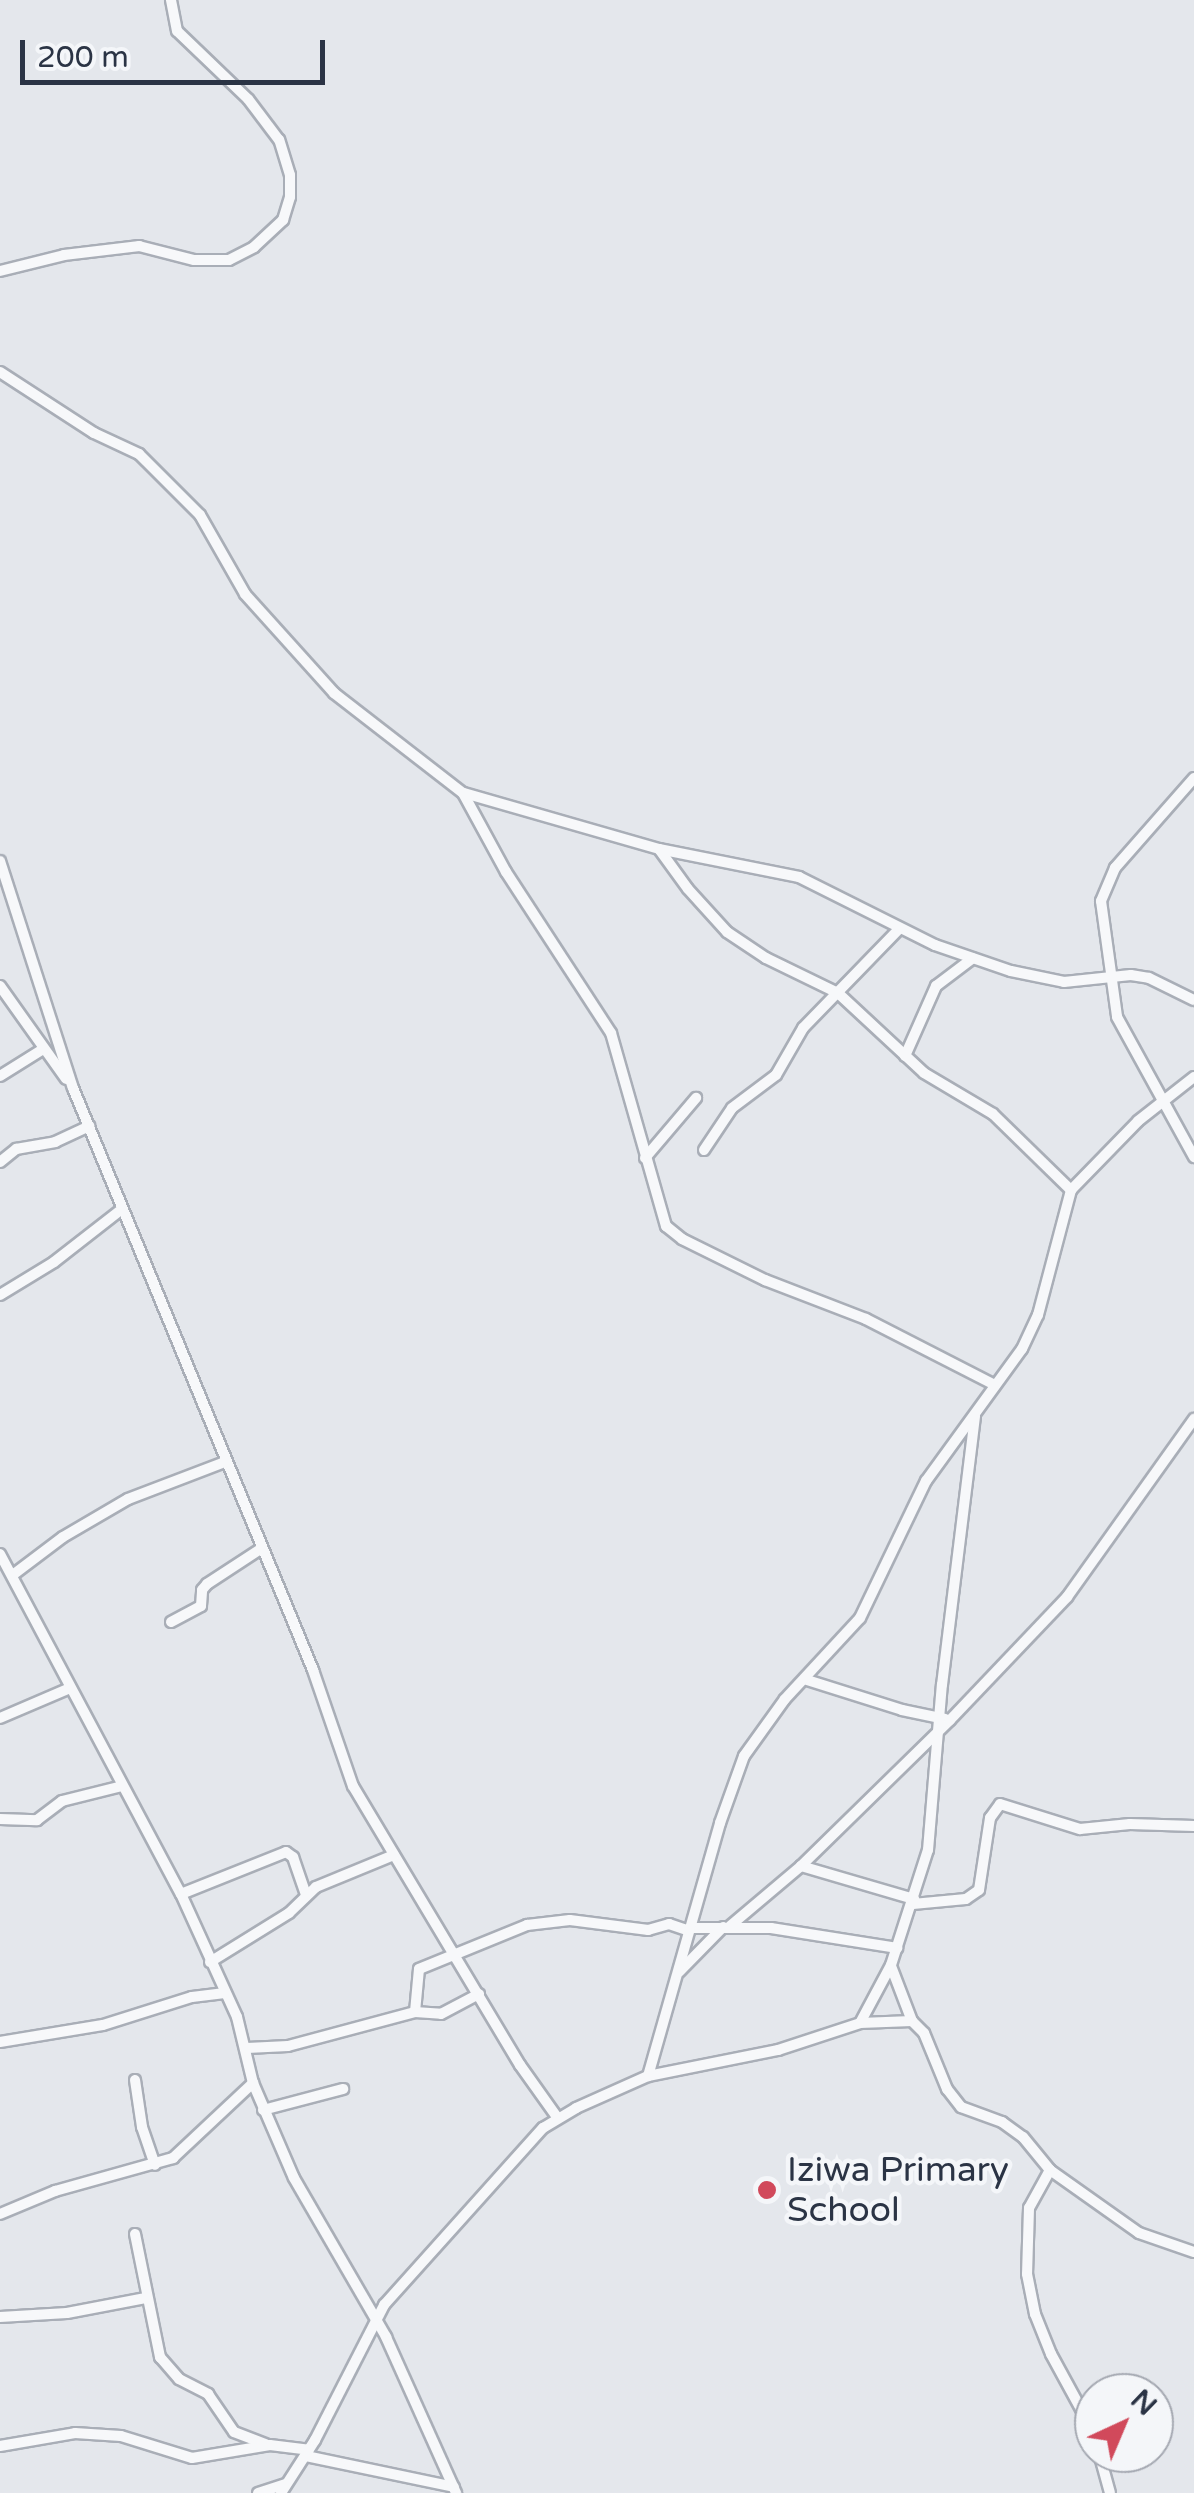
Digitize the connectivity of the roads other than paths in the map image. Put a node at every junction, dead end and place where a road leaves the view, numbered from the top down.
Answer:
1 (171, 0) edge
2 (0, 271) edge
3 (0, 372) edge
4 (1194, 778) edge
5 (463, 793) junction
6 (659, 849) junction
7 (0, 861) edge
8 (900, 928) junction
9 (973, 958) junction
10 (1113, 974) junction
11 (0, 986) edge
12 (838, 993) junction
13 (1194, 1000) edge
14 (43, 1049) junction
15 (905, 1056) junction
16 (0, 1076) edge
17 (1194, 1078) edge
18 (73, 1088) junction
19 (696, 1098) dead end
20 (1160, 1102) junction
21 (89, 1126) junction
22 (704, 1150) dead end
23 (1194, 1157) edge
24 (645, 1158) junction
25 (0, 1162) edge
26 (1071, 1190) junction
27 (122, 1209) junction
28 (0, 1295) edge
29 (996, 1385) junction
30 (976, 1410) junction
31 (1194, 1418) edge
32 (225, 1462) junction
33 (262, 1548) junction
34 (0, 1554) edge
35 (14, 1574) junction
36 (171, 1622) dead end
37 (807, 1680) junction
38 (68, 1689) junction
39 (0, 1718) edge
40 (943, 1723) junction
41 (122, 1786) junction
42 (0, 1819) edge
43 (1194, 1826) edge
44 (394, 1855) junction
45 (801, 1866) junction
46 (181, 1894) junction
47 (306, 1894) junction
48 (914, 1902) junction
49 (727, 1927) junction
50 (689, 1929) junction
51 (897, 1948) junction
52 (458, 1956) junction
53 (210, 1962) junction
54 (891, 1966) junction
55 (676, 1975) junction
56 (224, 1993) junction
57 (479, 1994) junction
58 (415, 2012) junction
59 (912, 2021) junction
60 (860, 2023) junction
61 (0, 2042) edge
62 (247, 2048) junction
63 (648, 2076) junction
64 (135, 2080) dead end
65 (252, 2084) junction
66 (343, 2089) dead end
67 (264, 2110) junction
68 (557, 2117) junction
69 (155, 2165) junction
70 (1050, 2170) junction
71 (0, 2214) edge
72 (135, 2234) dead end
73 (1194, 2252) edge
74 (146, 2298) junction
75 (0, 2316) edge
76 (375, 2317) junction
77 (1074, 2395) edge
78 (270, 2445) junction
79 (0, 2446) edge
80 (308, 2453) junction
81 (284, 2490) edge
82 (455, 2490) edge
83 (258, 2493) edge

1 - 2 street
3 - 5 street
4 - 10 street
5 - 6 street
5 - 24 street
6 - 8 street
6 - 12 street
7 - 18 street
8 - 9 street
8 - 12 street
9 - 10 street
9 - 15 street
10 - 13 street
10 - 20 street
11 - 14 street
12 - 15 street
12 - 22 street
14 - 16 street
14 - 18 street
15 - 26 street
17 - 20 street
18 - 21 street
19 - 24 street
20 - 23 street
20 - 26 street
21 - 25 street
21 - 27 street
24 - 29 street
26 - 29 street
27 - 28 street
27 - 32 street
29 - 30 street
30 - 37 street
30 - 40 street
31 - 40 street
32 - 33 street
32 - 35 street
33 - 36 street
33 - 44 street
34 - 35 street
35 - 38 street
37 - 40 street
37 - 50 street
38 - 39 street
38 - 41 street
40 - 45 street
40 - 48 street
41 - 42 street
41 - 46 street
43 - 48 street
44 - 47 street
44 - 52 street
45 - 48 street
45 - 49 street
46 - 47 street
46 - 53 street
47 - 53 street
48 - 51 street
49 - 50 street
49 - 51 street
49 - 55 street
50 - 52 street
50 - 55 street
51 - 54 street
52 - 57 street
52 - 58 street
53 - 56 street
54 - 59 street
54 - 60 street
55 - 63 street
56 - 61 street
56 - 62 street
57 - 58 street
57 - 68 street
58 - 62 street
59 - 60 street
59 - 70 street
60 - 63 street
62 - 65 street
63 - 68 street
64 - 69 street
65 - 67 street
65 - 69 street
66 - 67 street
67 - 76 street
68 - 76 street
69 - 71 street
70 - 73 street
70 - 77 street
72 - 74 street
74 - 75 street
74 - 78 street
76 - 80 street
76 - 82 street
78 - 79 street
78 - 80 street
80 - 81 street
80 - 82 street
81 - 83 street

